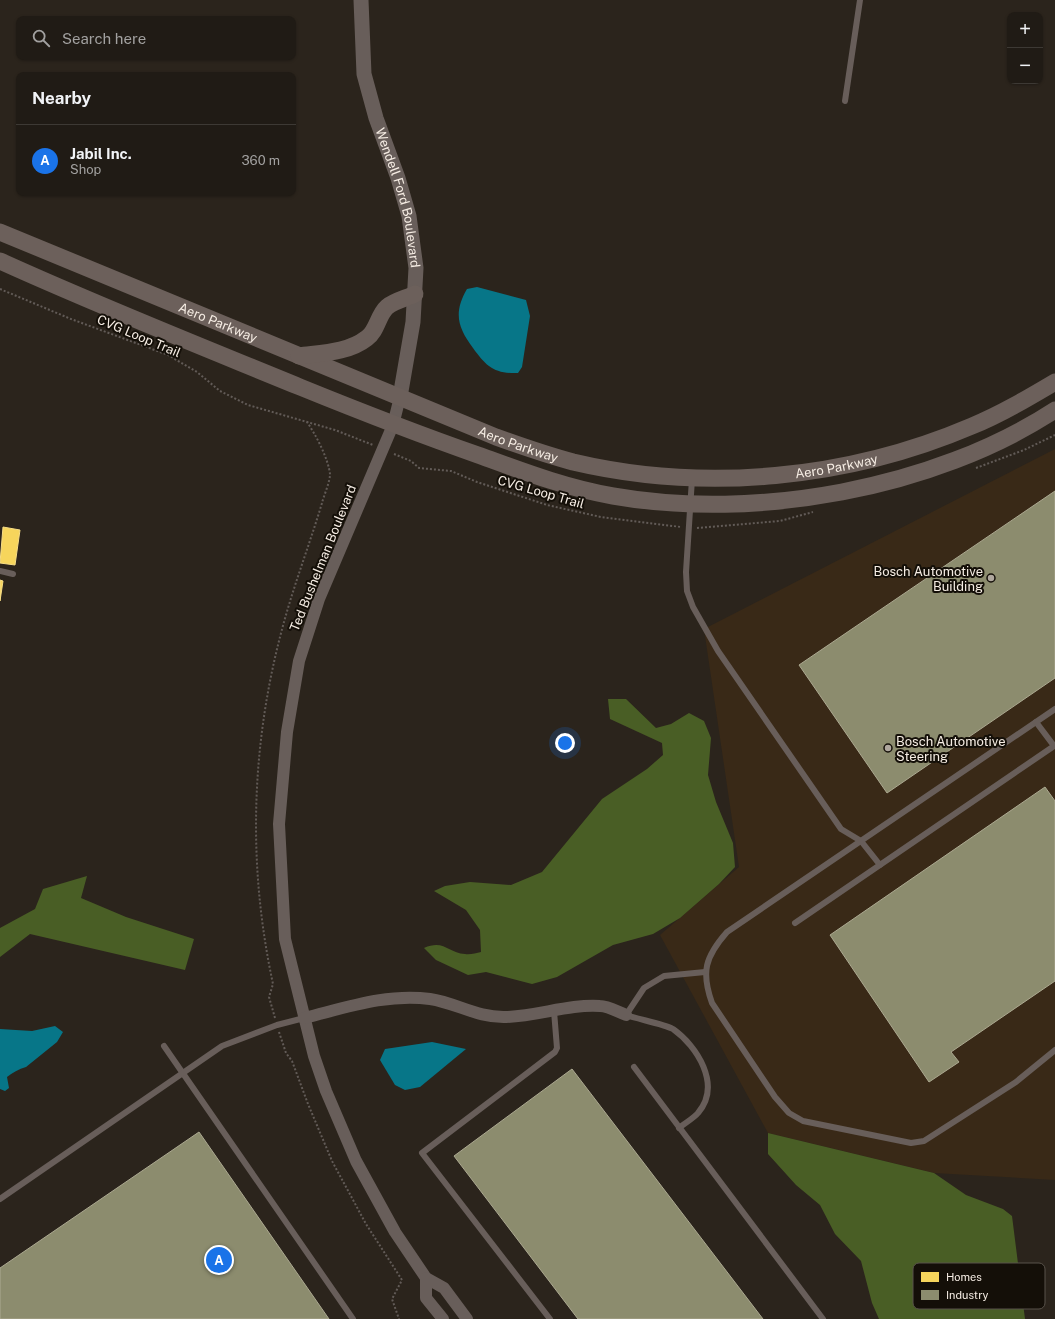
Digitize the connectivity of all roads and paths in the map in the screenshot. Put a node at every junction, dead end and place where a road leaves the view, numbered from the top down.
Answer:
1 (361, 0) edge
2 (860, 0) edge
3 (846, 101) dead end
4 (0, 232) edge
5 (0, 261) edge
6 (0, 289) edge
7 (415, 294) junction
8 (298, 356) junction
9 (1055, 382) edge
10 (400, 396) junction
11 (1055, 410) edge
12 (393, 424) junction
13 (335, 430) dead end
14 (412, 461) dead end
15 (692, 478) junction
16 (691, 503) junction
17 (670, 526) dead end
18 (0, 571) edge
19 (13, 574) dead end
20 (1055, 709) edge
21 (1036, 722) junction
22 (861, 841) junction
23 (880, 865) junction
24 (795, 923) dead end
25 (705, 972) junction
26 (554, 1011) junction
27 (626, 1015) junction
28 (304, 1018) junction
29 (164, 1046) dead end
30 (1055, 1050) edge
31 (286, 1053) dead end
32 (634, 1068) dead end
33 (182, 1072) junction
34 (679, 1128) junction
35 (0, 1199) edge
36 (426, 1278) junction
37 (354, 1319) edge
38 (399, 1319) edge
39 (443, 1319) edge
40 (467, 1319) edge
41 (550, 1319) edge
42 (823, 1319) edge

1 - 7 street, Wendell Ford Boulevard
2 - 3 lane
4 - 8 main road, Aero Parkway
5 - 12 main road, Aero Parkway
6 - 13 path, CVG Loop Trail
7 - 8 main road
7 - 10 street, Wendell Ford Boulevard
8 - 10 main road, Aero Parkway
9 - 15 main road, Aero Parkway
10 - 12 street, Ted Bushelman Boulevard
10 - 15 main road, Aero Parkway
11 - 16 main road, Aero Parkway
12 - 16 main road, Aero Parkway
12 - 28 street, Ted Bushelman Boulevard
14 - 17 path, CVG Loop Trail
15 - 16 lane
16 - 22 lane
18 - 19 lane
20 - 21 lane
21 - 22 lane
21 - 23 lane
22 - 23 lane
22 - 25 lane
23 - 24 lane
25 - 27 lane
25 - 30 lane
26 - 27 street
26 - 28 street
26 - 41 lane
27 - 34 lane
28 - 33 lane
28 - 36 street, Ted Bushelman Boulevard
29 - 33 lane
31 - 38 path
32 - 34 lane
33 - 35 lane
33 - 37 lane
34 - 42 lane
36 - 39 street
36 - 40 street, Ted Bushelman Boulevard

